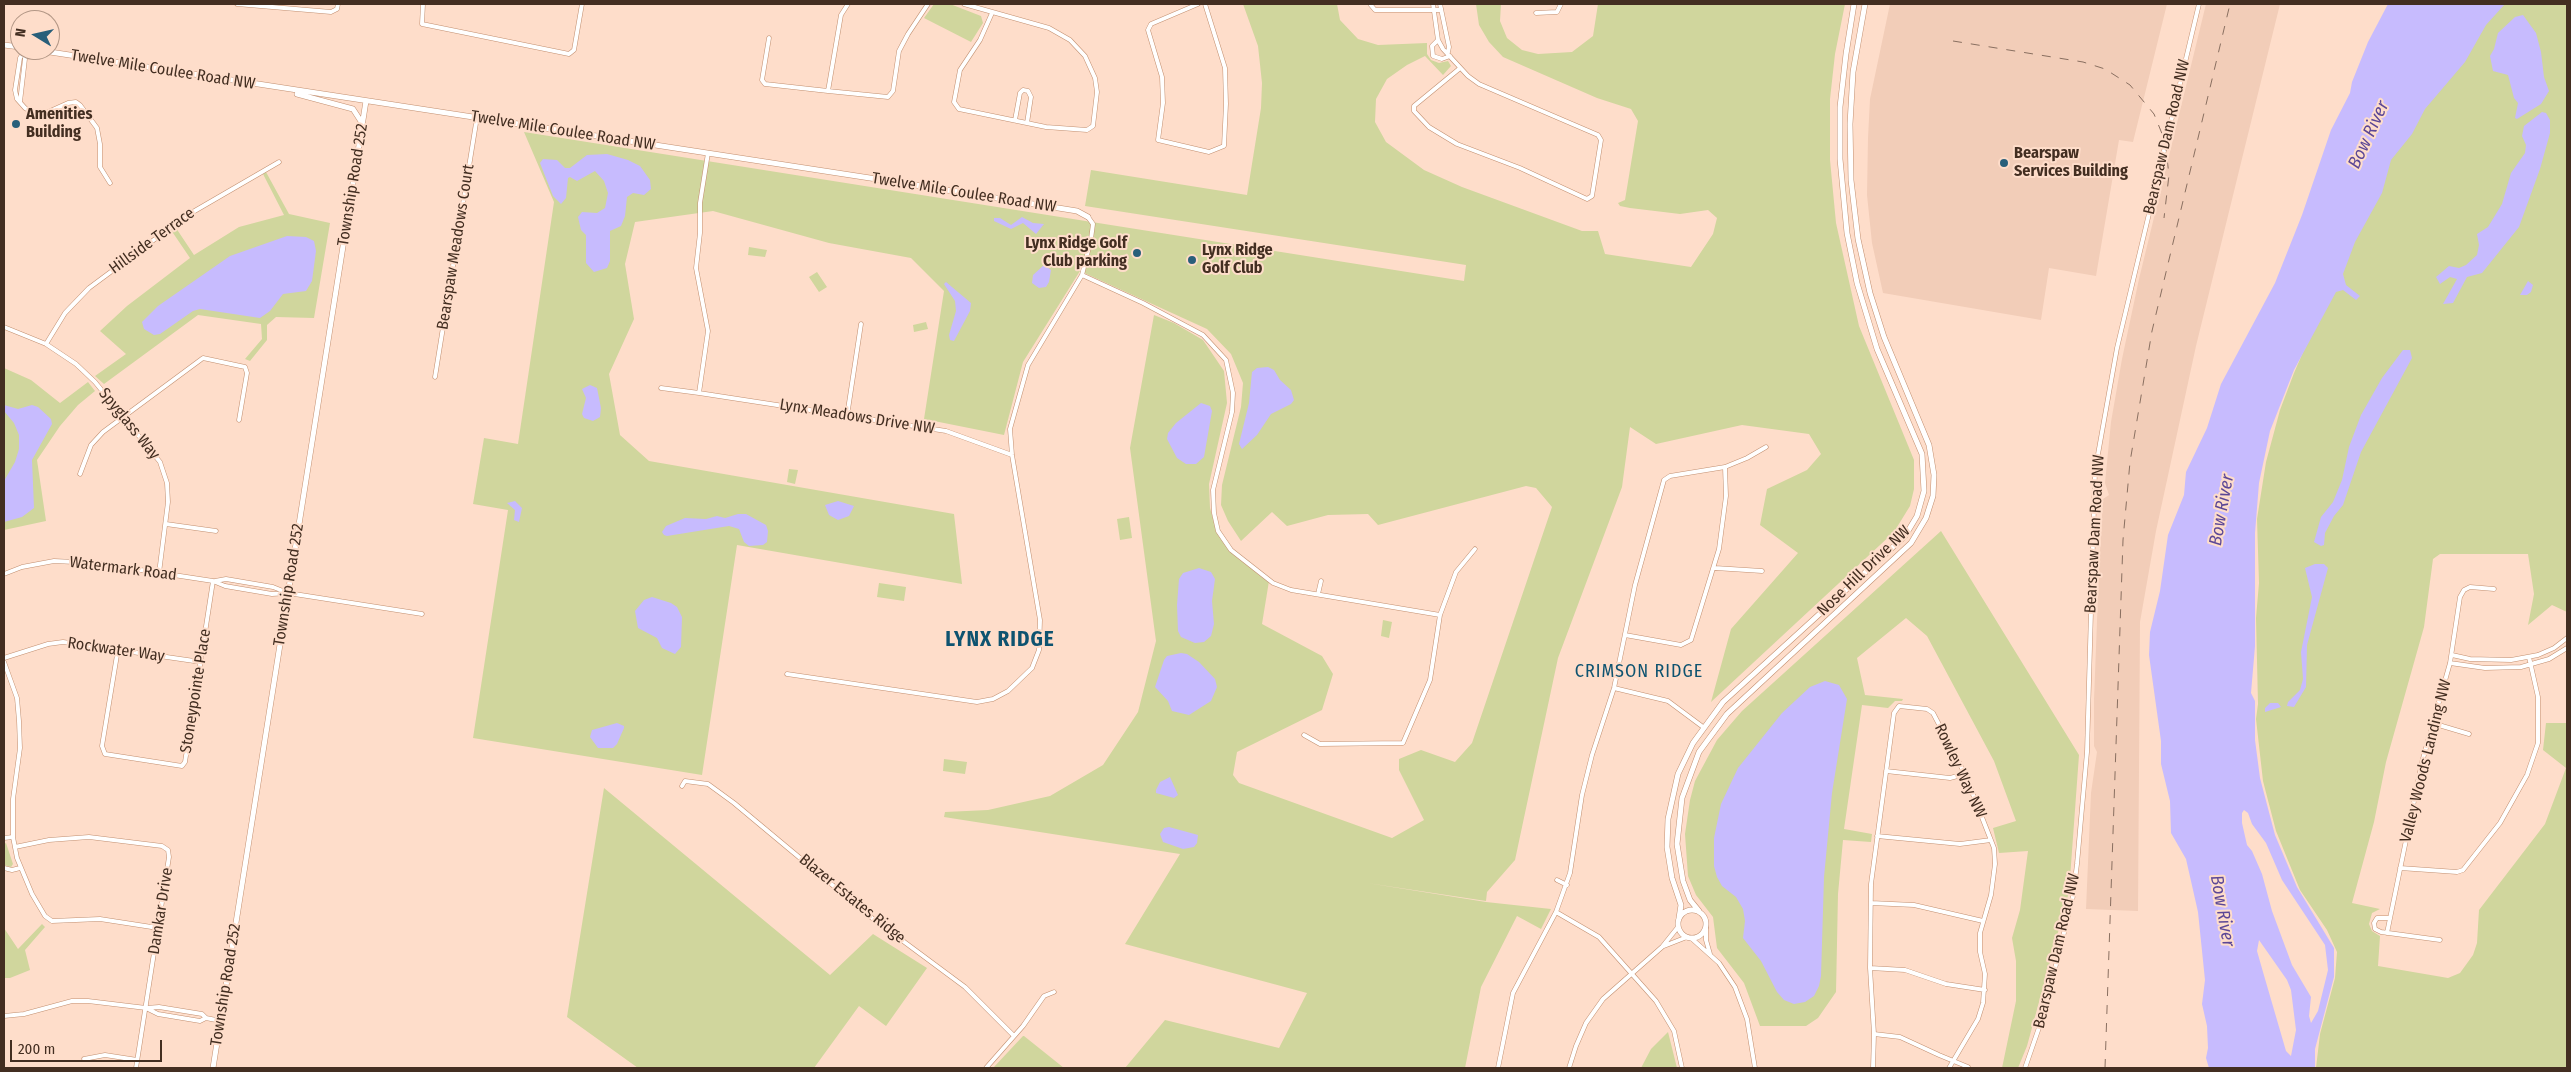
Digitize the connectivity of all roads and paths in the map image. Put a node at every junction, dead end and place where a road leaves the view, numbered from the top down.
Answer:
1 (237, 4) edge
2 (338, 4) edge
3 (423, 4) edge
4 (582, 4) edge
5 (848, 4) edge
6 (928, 4) edge
7 (964, 4) edge
8 (1198, 4) edge
9 (1205, 4) edge
10 (1370, 4) edge
11 (1433, 4) edge
12 (1440, 4) edge
13 (1561, 4) edge
14 (1854, 4) edge
15 (1865, 4) edge
16 (2199, 4) edge
17 (271, 5) edge
18 (1441, 10) junction
19 (1433, 11) junction
20 (992, 13) junction
21 (1536, 13) dead end
22 (769, 38) dead end
23 (1438, 40) junction
24 (60, 54) edge
25 (1449, 54) junction
26 (24, 60) edge
27 (1459, 69) junction
28 (275, 88) junction
29 (828, 91) junction
30 (366, 101) junction
31 (477, 117) junction
32 (1015, 120) junction
33 (363, 123) junction
34 (1027, 123) junction
35 (708, 152) junction
36 (279, 162) dead end
37 (110, 183) dead end
38 (1088, 216) joint
39 (1082, 275) junction
40 (861, 324) dead end
41 (4, 327) edge
42 (46, 344) junction
43 (434, 377) dead end
44 (661, 388) dead end
45 (699, 393) junction
46 (847, 416) junction
47 (124, 417) junction
48 (239, 420) dead end
49 (1766, 447) dead end
50 (1012, 455) junction
51 (1724, 467) junction
52 (80, 474) dead end
53 (166, 524) junction
54 (216, 531) dead end
55 (1475, 549) dead end
56 (1715, 568) junction
57 (1762, 571) dead end
58 (159, 573) junction
59 (4, 574) edge
60 (213, 581) junction
61 (1321, 581) dead end
62 (2494, 589) dead end
63 (288, 593) junction
64 (1318, 594) junction
65 (422, 614) dead end
66 (1440, 615) junction
67 (1625, 636) junction
68 (2567, 638) edge
69 (2567, 648) edge
70 (118, 649) junction
71 (2452, 655) junction
72 (2529, 657) junction
73 (4, 660) edge
74 (201, 662) junction
75 (2450, 663) junction
76 (2531, 665) junction
77 (787, 674) dead end
78 (1614, 688) junction
79 (2432, 723) junction
80 (1703, 727) junction
81 (1711, 732) junction
82 (2469, 734) dead end
83 (1304, 735) dead end
84 (1886, 771) junction
85 (1965, 774) junction
86 (682, 786) dead end
87 (1877, 836) junction
88 (13, 837) junction
89 (4, 838) edge
90 (1991, 840) junction
91 (14, 847) junction
92 (4, 868) edge
93 (20, 868) junction
94 (2400, 868) junction
95 (1557, 880) dead end
96 (1566, 885) junction
97 (1871, 902) junction
98 (1699, 911) junction
99 (1556, 912) junction
100 (1679, 918) junction
101 (2390, 918) junction
102 (1983, 921) junction
103 (1706, 925) junction
104 (1678, 927) junction
105 (158, 928) junction
106 (2387, 933) junction
107 (1689, 937) junction
108 (2440, 940) dead end
109 (1662, 947) junction
110 (1710, 954) junction
111 (1870, 968) junction
112 (1631, 973) junction
113 (1985, 990) junction
114 (1054, 992) dead end
115 (146, 1008) junction
116 (4, 1016) edge
117 (206, 1018) junction
118 (221, 1021) junction
119 (1874, 1034) junction
120 (1014, 1036) junction
121 (84, 1059) dead end
122 (137, 1060) junction
123 (1952, 1061) junction
124 (1968, 1066) dead end
125 (136, 1068) edge
126 (213, 1068) edge
127 (986, 1068) edge
128 (1498, 1068) edge
129 (1569, 1068) edge
130 (1682, 1068) edge
131 (1756, 1068) edge
132 (1873, 1068) edge
133 (1948, 1068) edge
134 (2024, 1068) edge

1 - 17 street
2 - 17 street
3 - 4 street
5 - 29 street
6 - 29 street
7 - 20 street
8 - 9 street
10 - 19 street
11 - 19 street
12 - 18 street
13 - 21 street
14 - 80 street, Nose Hill Drive NW
15 - 81 street, Nose Hill Drive NW
16 - 134 street, Bearspaw Dam Road NW
18 - 19 street
18 - 25 street
19 - 23 street
20 - 32 street
20 - 34 street
22 - 29 street
23 - 25 street
23 - 25 street
24 - 28 street, Twelve Mile Coulee Road NW
25 - 27 street
26 - 37 street
27 - 27 street
28 - 30 street, Twelve Mile Coulee Road NW
28 - 33 street
30 - 31 street, Twelve Mile Coulee Road NW
30 - 33 street, Township Road 252
31 - 35 street, Twelve Mile Coulee Road NW
31 - 43 street, Bearspaw Meadows Court
32 - 34 street
32 - 34 street
33 - 63 street, Township Road 252
35 - 38 street, Twelve Mile Coulee Road NW
35 - 45 street
36 - 42 street, Hillside Terrace
38 - 39 street
39 - 50 street
39 - 64 street
40 - 46 street
41 - 42 street, Spyglass Way
42 - 47 street, Spyglass Way
44 - 45 street, Lynx Meadows Drive NW
45 - 46 street, Lynx Meadows Drive NW
46 - 50 street, Lynx Meadows Drive NW
47 - 48 street
47 - 52 street
47 - 53 street, Spyglass Way
49 - 51 street
50 - 77 street
51 - 56 street
51 - 67 street
53 - 54 street
53 - 58 street, Spyglass Way
55 - 66 street
56 - 57 street
56 - 67 street
58 - 59 street, Watermark Road
58 - 60 street, Watermark Road
60 - 63 street, Watermark Road
60 - 74 street, Stoneypointe Place
61 - 64 street
62 - 71 street, Valley Woods Landing NW
63 - 65 street, Watermark Road
63 - 118 street, Township Road 252
64 - 66 street
66 - 83 street
67 - 78 street
68 - 72 street
69 - 76 street
70 - 73 street, Rockwater Way
70 - 74 street, Rockwater Way
70 - 74 street, Stoneypointe Place
71 - 72 street
71 - 75 street, Valley Woods Landing NW
72 - 76 street
73 - 88 street
75 - 76 street
75 - 79 street, Valley Woods Landing NW
76 - 94 street
78 - 80 street
78 - 96 street
79 - 82 street
79 - 94 street, Valley Woods Landing NW
80 - 81 street
80 - 100 street, Nose Hill Drive NW
81 - 98 street, Nose Hill Drive NW
84 - 85 street
84 - 85 street, Rowley Way NW
84 - 87 street, Rowley Way NW
85 - 90 street, Rowley Way NW
86 - 120 street, Blazer Estates Ridge
87 - 90 street
87 - 97 street, Rowley Way NW
88 - 89 street
88 - 91 street
90 - 102 street, Rowley Way NW
91 - 93 street
91 - 105 street, Damkar Drive
92 - 93 street
93 - 105 street
94 - 101 street, Valley Woods Landing NW
95 - 96 street
96 - 99 street
97 - 102 street
97 - 111 street, Rowley Way NW
98 - 100 street
98 - 103 street
99 - 112 street
99 - 128 street
100 - 104 street
101 - 106 street, Valley Woods Landing NW
101 - 106 street
102 - 113 street, Rowley Way NW
103 - 107 street
103 - 110 street
104 - 107 street
104 - 109 street
105 - 115 street, Damkar Drive
106 - 108 street
107 - 109 street
107 - 110 street
109 - 112 street
110 - 131 street
111 - 113 street
111 - 119 street, Rowley Way NW
112 - 129 street
112 - 130 street
113 - 123 street, Rowley Way NW
114 - 120 street
115 - 116 street
115 - 117 street
115 - 117 street
115 - 122 street, Damkar Drive
117 - 118 street
118 - 126 street, Township Road 252
119 - 123 street
119 - 132 street, Rowley Way NW
120 - 127 street
121 - 122 street
122 - 125 street, Damkar Drive
123 - 124 street
123 - 133 street, Rowley Way NW

